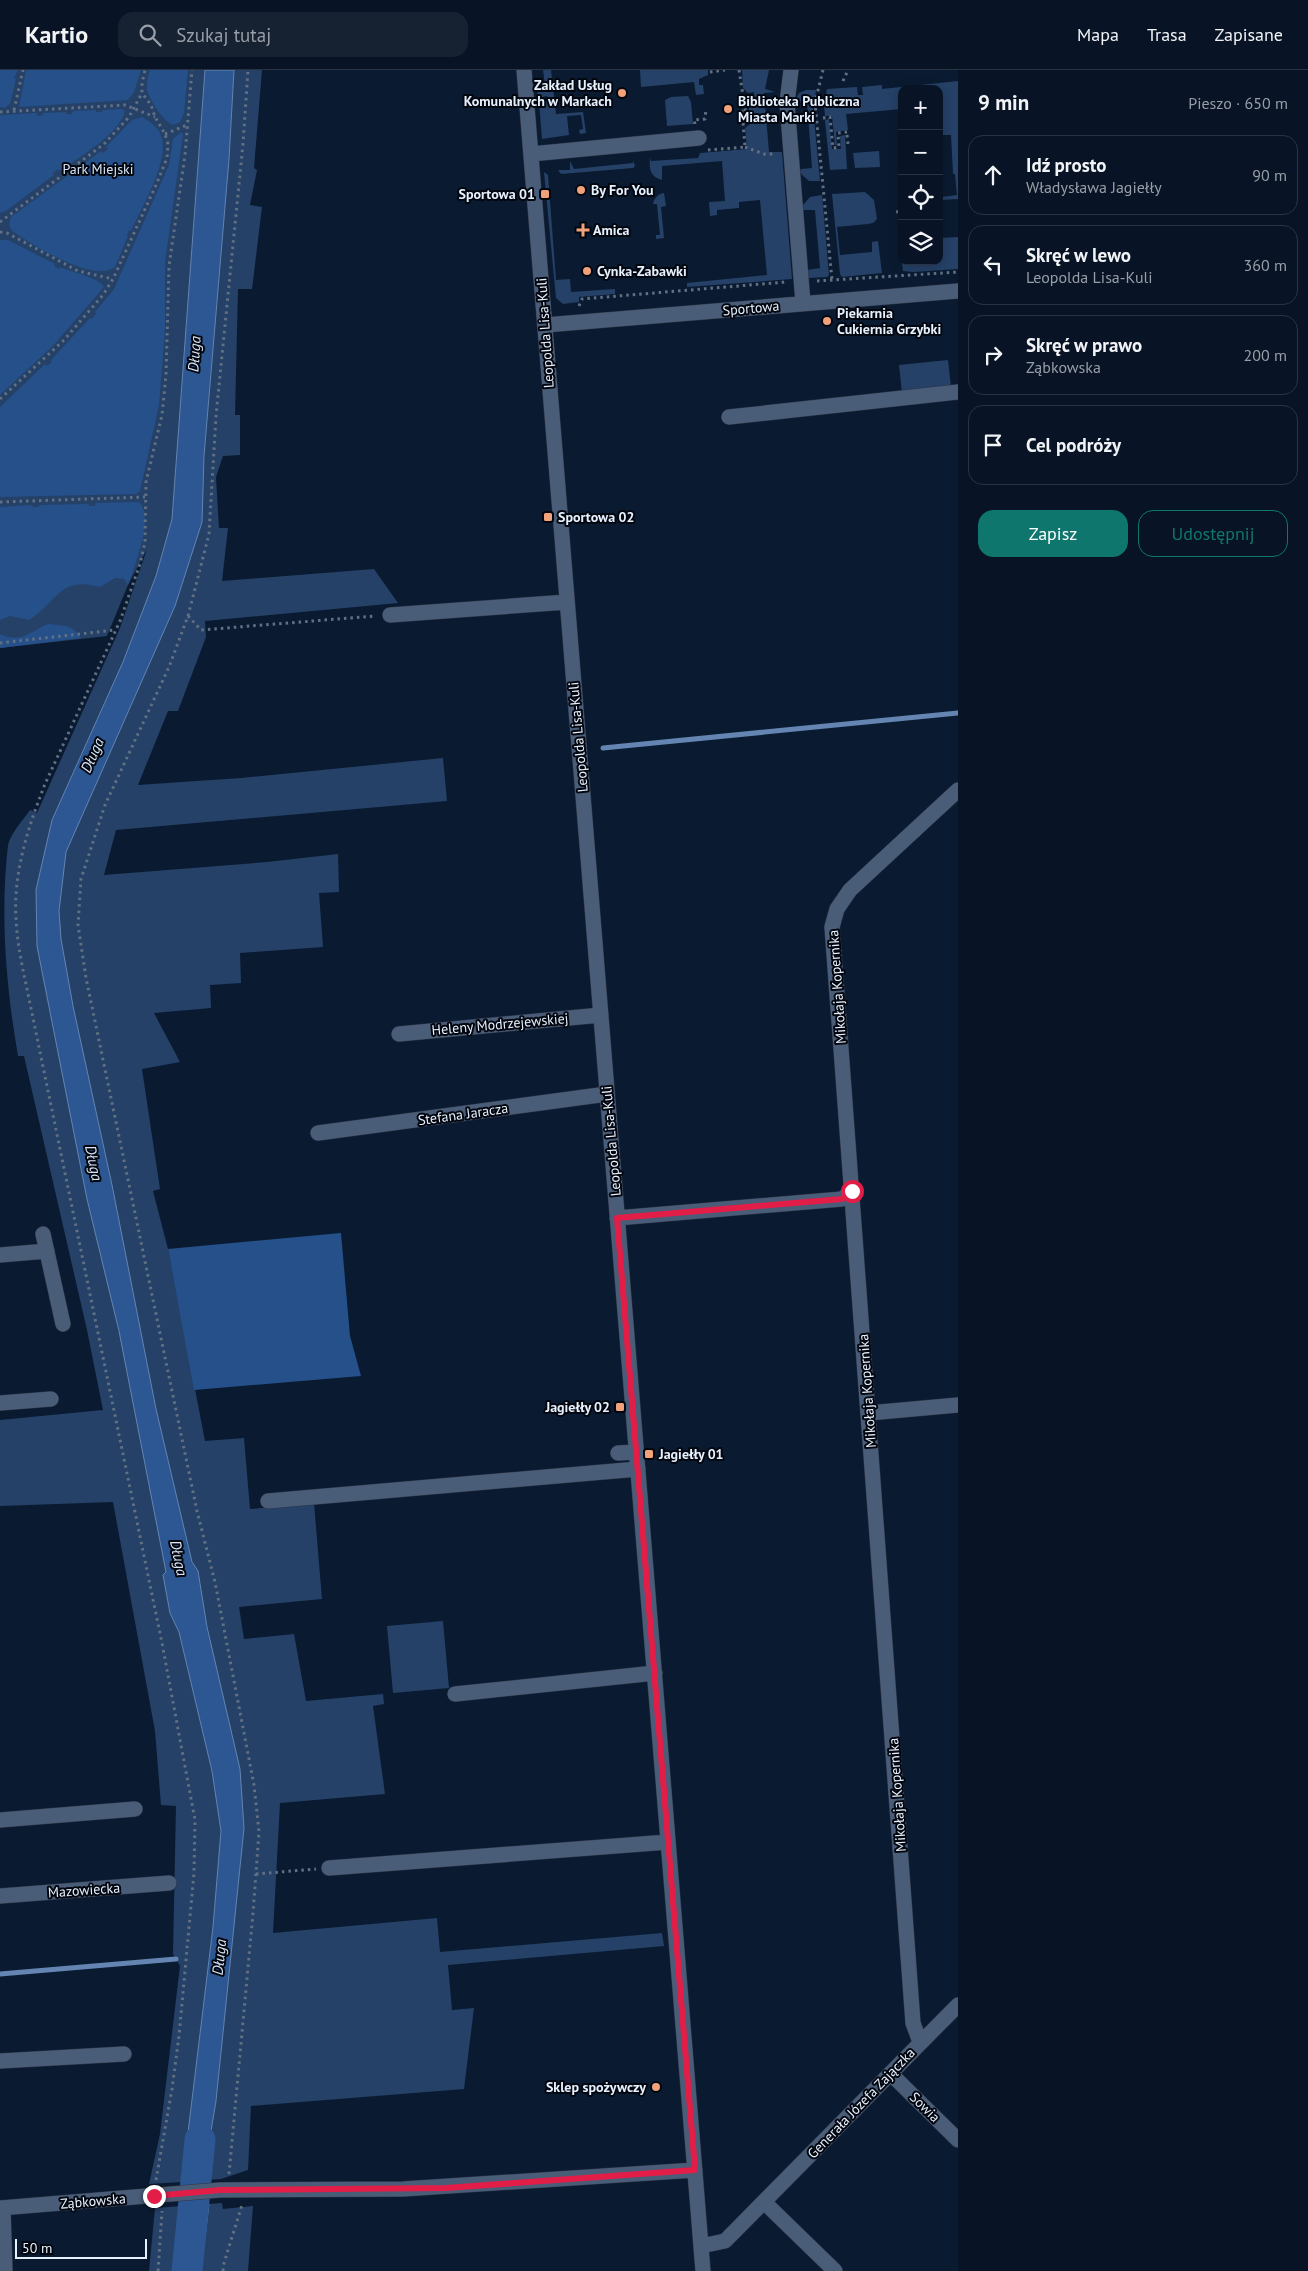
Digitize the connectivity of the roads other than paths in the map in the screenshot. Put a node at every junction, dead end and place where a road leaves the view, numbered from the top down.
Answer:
1 (524, 70) edge
2 (792, 70) edge
3 (699, 138) road end
4 (531, 154) junction
5 (958, 291) edge
6 (803, 303) junction
7 (545, 325) junction
8 (958, 392) edge
9 (729, 417) dead end
10 (567, 602) junction
11 (390, 615) road end
12 (958, 790) edge
13 (601, 1015) junction
14 (399, 1034) dead end
15 (607, 1094) junction
16 (318, 1134) dead end
17 (852, 1191) junction
18 (617, 1218) junction
19 (43, 1234) dead end
20 (47, 1251) junction
21 (0, 1255) edge
22 (62, 1324) dead end
23 (51, 1399) dead end
24 (0, 1403) edge
25 (958, 1405) edge
26 (869, 1414) junction
27 (636, 1452) junction
28 (618, 1454) dead end
29 (638, 1469) junction
30 (268, 1501) dead end
31 (655, 1673) junction
32 (455, 1694) dead end
33 (135, 1809) dead end
34 (0, 1820) edge
35 (668, 1842) junction
36 (329, 1868) road end
37 (169, 1884) dead end
38 (0, 1896) edge
39 (958, 2004) edge
40 (920, 2042) junction
41 (124, 2054) dead end
42 (0, 2062) edge
43 (891, 2074) junction
44 (958, 2140) edge
45 (695, 2170) junction
46 (764, 2202) junction
47 (2, 2208) edge
48 (701, 2246) junction
49 (5, 2271) edge
50 (703, 2271) edge
51 (835, 2271) edge

1 - 4 street, Leopolda Lisa-Kuli
2 - 6 street
3 - 4 street
4 - 7 street, Leopolda Lisa-Kuli
5 - 6 street, Sportowa
6 - 7 street, Sportowa
7 - 10 street, Leopolda Lisa-Kuli
8 - 9 street
10 - 11 street
10 - 13 street, Leopolda Lisa-Kuli
12 - 17 street, Mikołaja Kopernika
13 - 14 street, Heleny Modrzejewskiej
13 - 15 street, Leopolda Lisa-Kuli
15 - 16 street, Stefana Jaracza
15 - 18 street, Leopolda Lisa-Kuli
17 - 18 street
17 - 26 street, Mikołaja Kopernika
18 - 27 street, Leopolda Lisa-Kuli
19 - 20 street
20 - 21 street
20 - 22 street
23 - 24 street
25 - 26 street
26 - 40 street, Mikołaja Kopernika
27 - 28 street
27 - 29 street, Leopolda Lisa-Kuli
29 - 30 street
29 - 31 street, Leopolda Lisa-Kuli
31 - 32 street
31 - 35 street, Leopolda Lisa-Kuli
33 - 34 street
35 - 36 street
35 - 45 street, Leopolda Lisa-Kuli
37 - 38 street, Mazowiecka
39 - 40 street, Generała Józefa Zajączka
40 - 43 street, Generała Józefa Zajączka
41 - 42 street
43 - 44 street, Sowia
43 - 46 street, Generała Józefa Zajączka
45 - 47 street, Ząbkowska
45 - 48 street, Leopolda Lisa-Kuli
46 - 48 street, Generała Józefa Zajączka
46 - 51 street
47 - 49 street
48 - 50 street, Leopolda Lisa-Kuli

